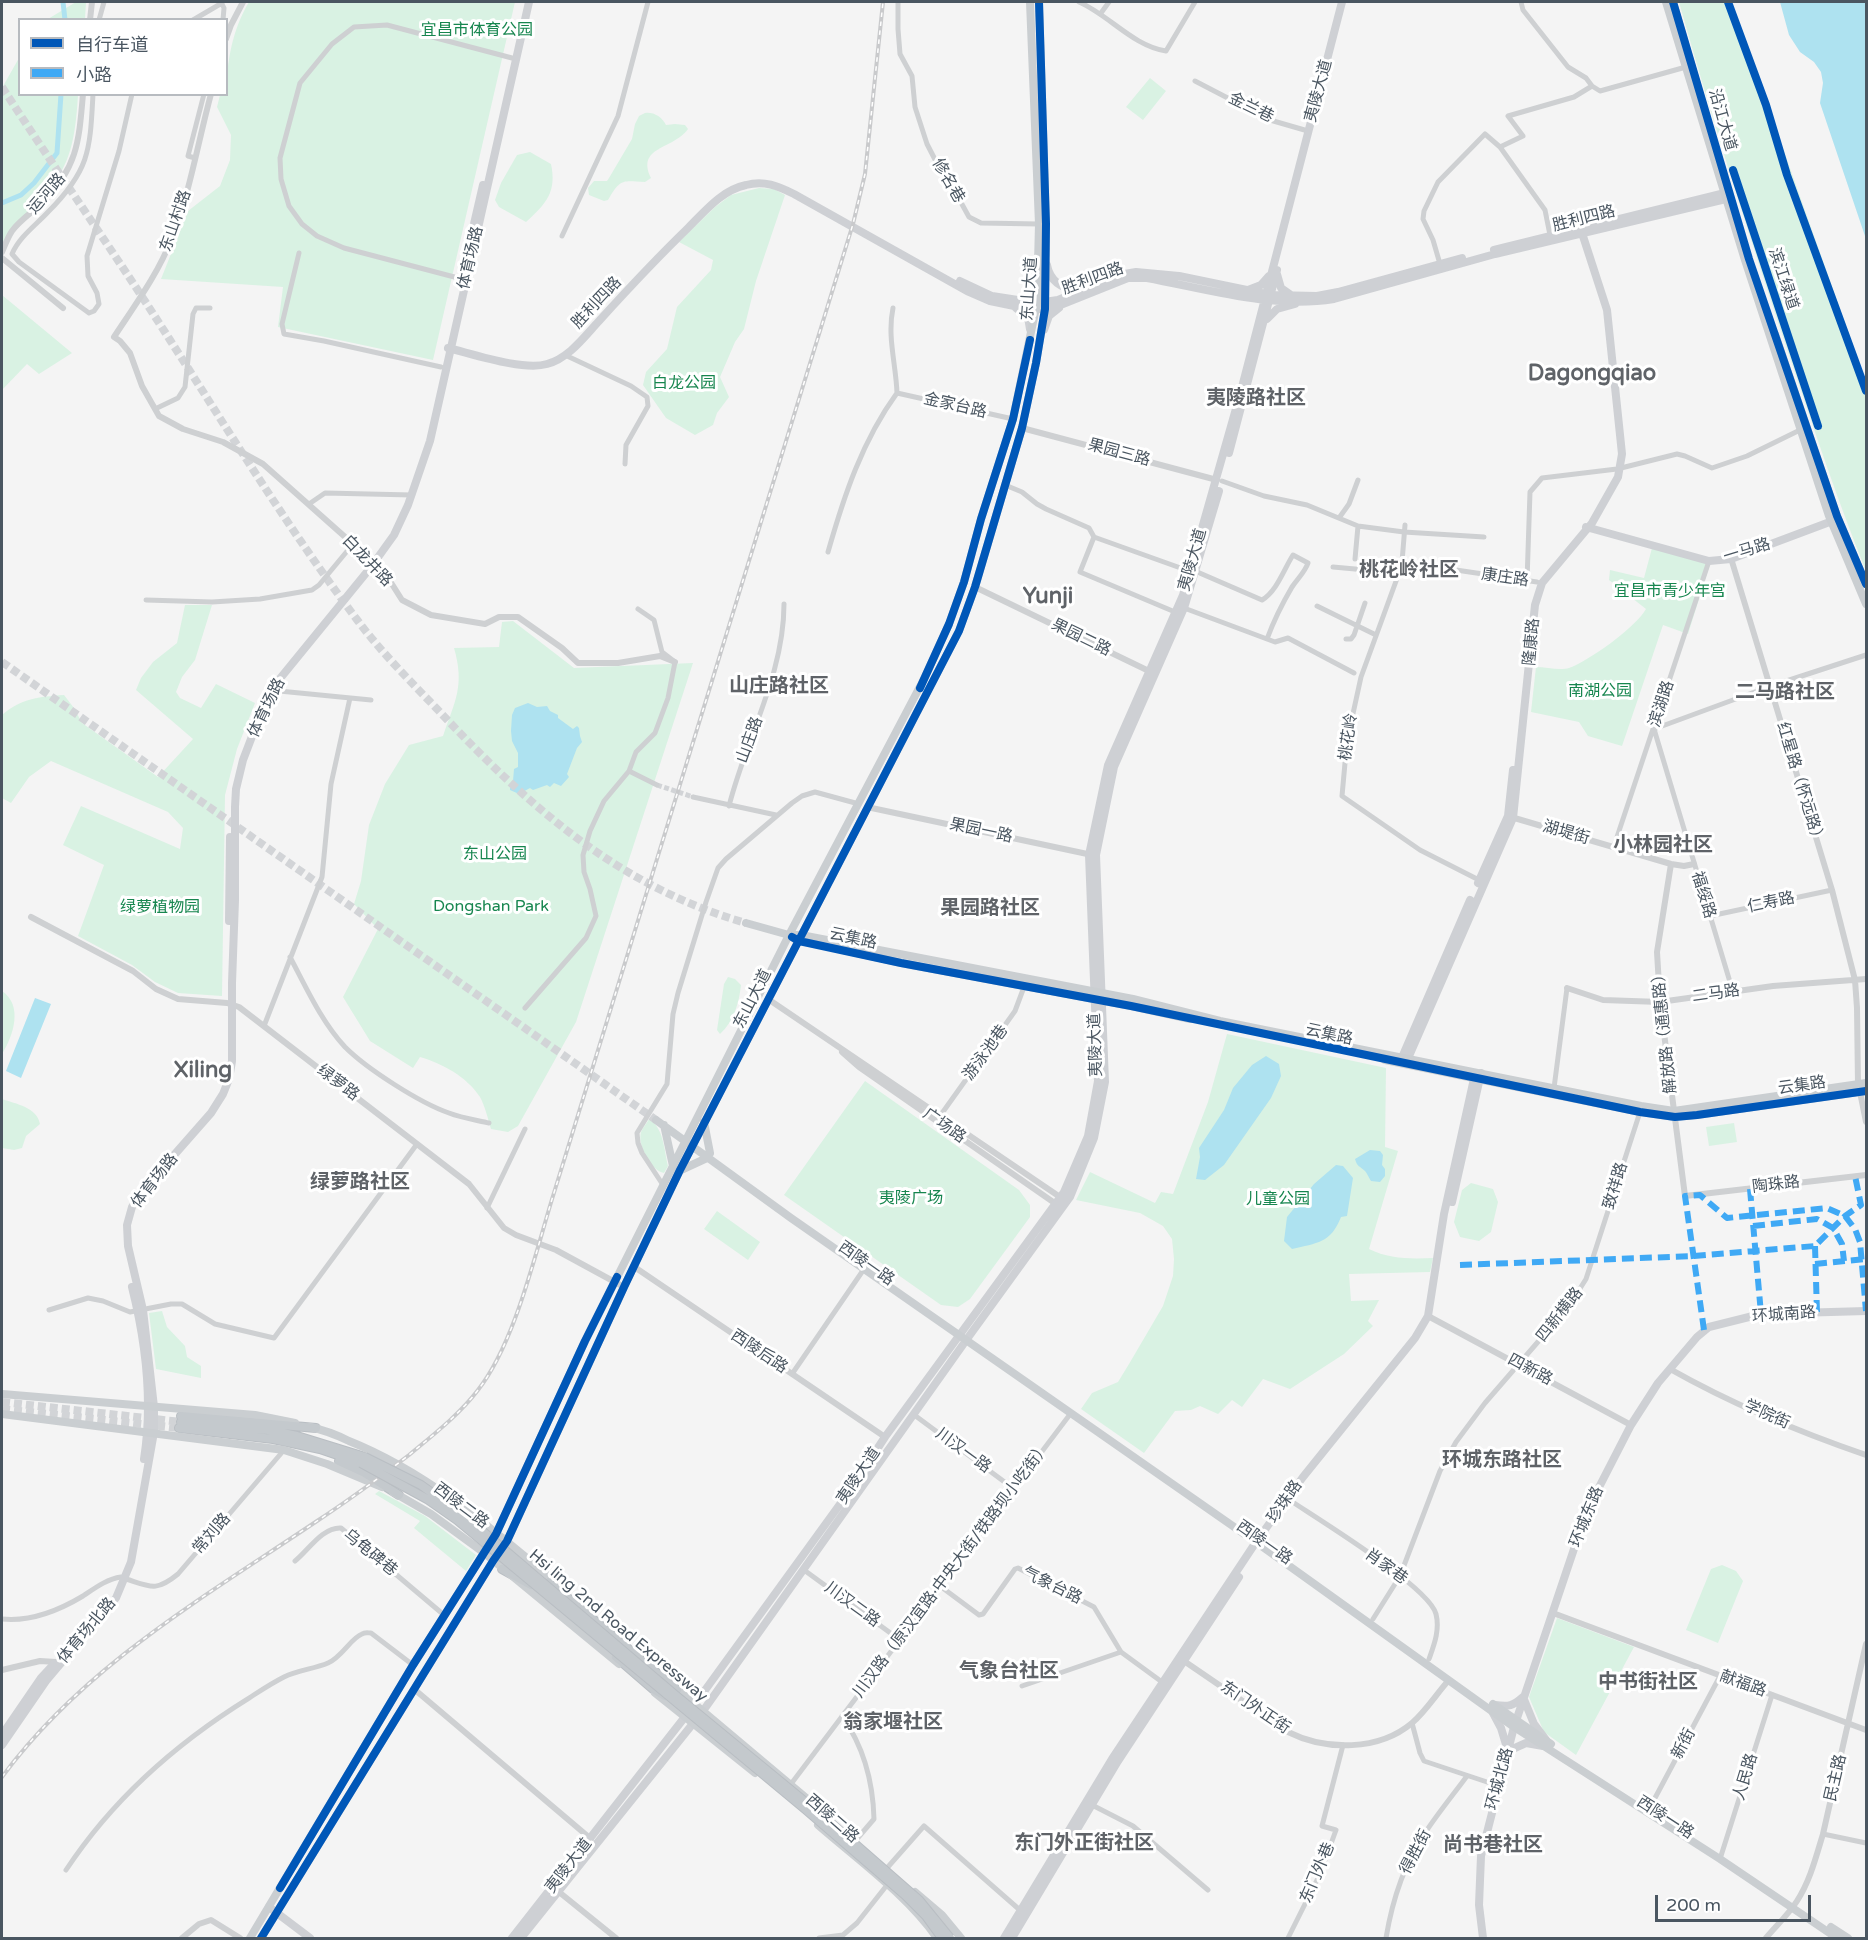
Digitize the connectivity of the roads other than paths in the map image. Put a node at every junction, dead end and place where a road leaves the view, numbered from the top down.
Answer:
1 (92, 2) edge
2 (104, 2) edge
3 (222, 2) edge
4 (243, 2) edge
5 (524, 2) edge
6 (529, 2) edge
7 (648, 2) edge
8 (898, 2) edge
9 (1030, 2) edge
10 (1039, 2) edge
11 (1079, 2) edge
12 (1109, 2) edge
13 (1195, 2) edge
14 (1344, 2) edge
15 (1521, 2) edge
16 (1666, 2) edge
17 (1673, 2) edge
18 (1101, 13) junction
19 (90, 18) edge
20 (100, 18) edge
21 (196, 18) edge
22 (223, 18) edge
23 (228, 33) edge
24 (512, 58) junction
25 (1686, 67) junction
26 (1195, 81) dead end
27 (1592, 86) junction
28 (83, 96) edge
29 (93, 96) edge
30 (132, 96) edge
31 (203, 96) edge
32 (211, 96) edge
33 (1308, 131) junction
34 (1500, 147) junction
35 (195, 158) junction
36 (1727, 196) junction
37 (1039, 224) junction
38 (1579, 232) junction
39 (1550, 235) junction
40 (562, 236) dead end
41 (2, 252) edge
42 (299, 253) dead end
43 (2, 258) edge
44 (1046, 263) junction
45 (1440, 264) junction
46 (1274, 272) junction
47 (462, 279) junction
48 (1038, 285) junction
49 (1247, 293) junction
50 (1079, 295) junction
51 (1292, 296) junction
52 (1268, 297) junction
53 (1305, 302) junction
54 (1012, 303) junction
55 (1041, 306) junction
56 (63, 308) dead end
57 (210, 308) dead end
58 (893, 308) dead end
59 (1260, 316) junction
60 (1263, 326) junction
61 (114, 337) joint
62 (449, 347) junction
63 (1027, 353) junction
64 (565, 356) junction
65 (1036, 363) junction
66 (441, 368) junction
67 (897, 393) junction
68 (155, 409) junction
69 (1012, 419) junction
70 (1022, 428) junction
71 (1800, 430) junction
72 (625, 464) dead end
73 (1619, 468) junction
74 (1219, 480) junction
75 (1358, 480) dead end
76 (1005, 485) junction
77 (409, 495) junction
78 (309, 504) junction
79 (1834, 517) junction
80 (1339, 518) junction
81 (1588, 525) junction
82 (1358, 526) junction
83 (1404, 529) junction
84 (1094, 537) junction
85 (1485, 537) dead end
86 (353, 544) junction
87 (828, 552) dead end
88 (1731, 557) junction
89 (1355, 559) dead end
90 (1709, 561) junction
91 (1402, 562) junction
92 (1333, 567) dead end
93 (1192, 571) junction
94 (1399, 573) junction
95 (1527, 581) junction
96 (1537, 582) junction
97 (1866, 584) edge
98 (975, 587) junction
99 (146, 600) dead end
100 (784, 603) dead end
101 (1365, 603) dead end
102 (1866, 604) edge
103 (1317, 606) dead end
104 (1184, 608) junction
105 (638, 609) dead end
106 (1175, 612) junction
107 (1358, 626) junction
108 (1377, 635) junction
109 (1267, 639) junction
110 (1346, 639) dead end
111 (1866, 655) edge
112 (675, 662) junction
113 (1152, 672) junction
114 (1354, 673) dead end
115 (1771, 686) junction
116 (271, 690) junction
117 (350, 698) junction
118 (371, 700) dead end
119 (1654, 729) junction
120 (629, 771) junction
121 (657, 785) tunnel mouth
122 (693, 797) tunnel mouth
123 (863, 805) junction
124 (729, 806) junction
125 (776, 815) junction
126 (1510, 817) junction
127 (1614, 846) junction
128 (1093, 855) junction
129 (1671, 864) junction
130 (1694, 864) junction
131 (1479, 880) junction
132 (1832, 890) junction
133 (1710, 916) junction
134 (31, 917) dead end
135 (746, 923) tunnel mouth
136 (789, 935) junction
137 (800, 938) junction
138 (290, 957) junction
139 (1866, 979) edge
140 (1855, 980) junction
141 (1024, 987) junction
142 (1567, 988) joint
143 (1733, 992) junction
144 (1098, 997) junction
145 (768, 999) junction
146 (1660, 1002) junction
147 (230, 1004) junction
148 (525, 1008) dead end
149 (264, 1026) junction
150 (835, 1046) junction
151 (1403, 1061) junction
152 (1477, 1076) junction
153 (1863, 1087) edge
154 (1554, 1088) junction
155 (1640, 1112) junction
156 (1675, 1114) junction
157 (940, 1116) junction
158 (704, 1122) junction
159 (1866, 1122) edge
160 (489, 1123) dead end
161 (525, 1129) dead end
162 (691, 1143) junction
163 (417, 1144) junction
164 (708, 1155) junction
165 (676, 1168) junction
166 (1866, 1175) edge
167 (663, 1185) junction
168 (1685, 1196) joint
169 (1058, 1200) junction
170 (487, 1208) junction
171 (1593, 1260) joint
172 (633, 1266) junction
173 (864, 1269) junction
174 (615, 1282) junction
175 (624, 1287) junction
176 (49, 1310) dead end
177 (141, 1310) junction
178 (1866, 1311) edge
179 (1430, 1317) junction
180 (1704, 1330) joint
181 (964, 1335) junction
182 (1520, 1365) junction
183 (1670, 1368) junction
184 (792, 1374) junction
185 (2, 1394) edge
186 (152, 1407) junction
187 (2, 1413) edge
188 (1071, 1413) junction
189 (913, 1414) junction
190 (180, 1422) junction
191 (1631, 1425) junction
192 (316, 1428) junction
193 (151, 1432) junction
194 (885, 1437) junction
195 (273, 1439) junction
196 (284, 1450) junction
197 (1866, 1455) edge
198 (363, 1460) junction
199 (1014, 1489) junction
200 (399, 1495) junction
201 (1291, 1501) junction
202 (496, 1534) junction
203 (1259, 1542) junction
204 (506, 1546) junction
205 (483, 1552) junction
206 (295, 1561) dead end
207 (493, 1561) junction
208 (502, 1569) junction
209 (804, 1570) junction
210 (1400, 1576) junction
211 (124, 1578) junction
212 (940, 1586) junction
213 (1552, 1613) junction
214 (444, 1615) junction
215 (2, 1619) edge
216 (1373, 1619) junction
217 (900, 1640) junction
218 (1866, 1644) edge
219 (1121, 1652) junction
220 (1429, 1659) junction
221 (1184, 1661) junction
222 (56, 1662) junction
223 (413, 1665) junction
224 (2, 1670) edge
225 (1720, 1676) junction
226 (1449, 1680) junction
227 (1162, 1682) junction
228 (1023, 1686) dead end
229 (414, 1689) junction
230 (677, 1690) junction
231 (1772, 1695) junction
232 (1523, 1697) junction
233 (670, 1699) junction
234 (695, 1704) junction
235 (1492, 1707) junction
236 (703, 1711) junction
237 (842, 1716) junction
238 (685, 1717) junction
239 (1412, 1723) junction
240 (694, 1724) junction
241 (1515, 1724) junction
242 (1848, 1724) junction
243 (1866, 1730) edge
244 (2, 1736) edge
245 (1546, 1744) junction
246 (2, 1745) edge
247 (1342, 1745) junction
248 (1508, 1751) junction
249 (1467, 1776) junction
250 (791, 1784) junction
251 (1498, 1786) junction
252 (1092, 1806) junction
253 (1649, 1811) junction
254 (1823, 1834) junction
255 (591, 1839) junction
256 (856, 1840) junction
257 (1866, 1843) edge
258 (1721, 1857) junction
259 (888, 1868) junction
260 (66, 1870) dead end
261 (887, 1886) junction
262 (1208, 1890) dead end
263 (559, 1892) junction
264 (1794, 1905) junction
265 (1021, 1911) junction
266 (271, 1912) junction
267 (942, 1915) junction
268 (182, 1938) edge
269 (240, 1938) edge
270 (250, 1938) edge
271 (261, 1938) edge
272 (304, 1938) edge
273 (310, 1938) edge
274 (512, 1938) edge
275 (522, 1938) edge
276 (616, 1938) edge
277 (819, 1938) edge
278 (937, 1938) edge
279 (942, 1938) edge
280 (950, 1938) edge
281 (961, 1938) edge
282 (968, 1938) edge
283 (1002, 1938) edge
284 (1012, 1938) edge
285 (1288, 1938) edge
286 (1386, 1938) edge
287 (1483, 1938) edge
288 (1766, 1938) edge
289 (1837, 1938) edge
290 (1848, 1938) edge

1 - 19 street
2 - 20 street
3 - 21 street
3 - 22 street
4 - 23 street
5 - 24 main road, 体育场路
6 - 62 main road, 体育场路
7 - 40 street
8 - 37 street, 修名巷
9 - 37 main road, 东山大道
10 - 44 main road, 东山大道
11 - 18 street
12 - 18 street
13 - 18 street
14 - 33 main road, 夷陵大道
14 - 46 main road, 夷陵大道
15 - 27 street
16 - 25 main road, 沿江大道
17 - 36 main road, 沿江大道
24 - 47 main road, 体育场路
24 - 47 street
25 - 27 street
25 - 36 main road, 沿江大道
26 - 33 street, 金兰巷
27 - 34 street
28 - 41 street, 运河路
29 - 30 street
31 - 35 street
32 - 35 street, 东山村路
33 - 46 main road, 夷陵大道
34 - 39 street
34 - 45 street
35 - 61 street, 东山村路
36 - 38 main road, 胜利四路
36 - 71 main road, 沿江大道
36 - 79 main road, 沿江大道
37 - 48 main road, 东山大道
38 - 39 main road, 胜利四路
38 - 53 main road, 胜利四路
38 - 73 main road, 隆康路
39 - 45 main road, 胜利四路
42 - 66 street
43 - 56 street
44 - 50 main road
44 - 55 main road, 东山大道
45 - 51 main road, 胜利四路
46 - 49 main road
46 - 51 main road
46 - 52 main road, 夷陵大道
47 - 62 main road, 体育场路
48 - 54 main road
48 - 55 main road, 东山大道
49 - 50 main road, 胜利四路
49 - 52 main road, 胜利四路
49 - 59 main road
50 - 55 main road, 胜利四路
50 - 65 main road
51 - 52 main road, 胜利四路
52 - 53 main road, 胜利四路
52 - 59 main road, 夷陵大道
52 - 60 main road, 夷陵大道
53 - 60 main road
54 - 55 main road, 胜利四路
54 - 62 main road, 胜利四路
54 - 63 main road
54 - 64 main road, 胜利四路
55 - 63 main road, 东山大道
55 - 65 main road, 东山大道
57 - 68 street
58 - 67 street
59 - 74 main road, 夷陵大道
60 - 74 main road, 夷陵大道
61 - 68 street, 白龙井路
62 - 64 main road, 胜利四路
62 - 66 main road, 体育场路
62 - 77 main road, 体育场路
63 - 69 main road, 东山大道
64 - 72 street
65 - 70 main road, 东山大道
66 - 77 main road, 体育场路
67 - 69 street, 金家台路
67 - 87 street
68 - 78 street, 白龙井路
69 - 123 main road, 东山大道
70 - 74 street, 果园三路
70 - 76 main road, 东山大道
71 - 73 street
71 - 79 main road, 沿江大道
73 - 81 main road, 隆康路
73 - 95 street
74 - 80 street
74 - 93 main road, 夷陵大道
75 - 80 street
76 - 84 street
76 - 98 main road, 东山大道
77 - 78 street
77 - 116 main road, 体育场路
78 - 86 street, 白龙井路
79 - 88 main road, 一马路
79 - 97 main road, 沿江大道
79 - 102 main road, 沿江大道
80 - 82 street
81 - 88 main road, 一马路
81 - 90 main road, 一马路
81 - 96 main road, 隆康路
81 - 126 main road, 隆康路
82 - 83 street
82 - 89 street
83 - 85 street
83 - 91 street, 桃花岭
84 - 93 street
84 - 106 street
86 - 99 street
86 - 112 street, 白龙井路, bridge
88 - 90 main road, 一马路
88 - 115 street, 红星路（怀远路）
90 - 119 street, 滨湖路
91 - 94 street, 桃花岭
91 - 95 street, 康庄路
92 - 94 street
93 - 104 main road, 夷陵大道
93 - 106 main road, 夷陵大道
93 - 109 street
94 - 108 street, 桃花岭
95 - 96 street, 康庄路
96 - 126 main road, 隆康路
98 - 113 street, 果园二路
98 - 123 main road, 东山大道
100 - 124 street, 山庄路
101 - 107 street
103 - 107 street
104 - 109 street
104 - 113 main road, 夷陵大道
105 - 112 street
106 - 113 main road, 夷陵大道
107 - 108 street
107 - 110 street
108 - 131 street, 桃花岭
109 - 114 street
111 - 115 street
112 - 120 street
113 - 128 main road, 夷陵大道
115 - 119 street
115 - 132 street, 红星路（怀远路）
116 - 117 street
116 - 147 main road, 体育场路
117 - 118 street
117 - 138 street
119 - 127 street, 滨湖路
119 - 130 street, 福绥路
120 - 121 street
120 - 148 street
122 - 124 street
123 - 125 street
123 - 128 street, 果园一路
123 - 136 main road, 东山大道
123 - 137 main road, 东山大道
124 - 125 street
125 - 167 street
126 - 127 street, 湖堤街
126 - 131 main road, 隆康路
126 - 151 main road, 隆康路
127 - 129 street, 湖堤街
128 - 144 main road, 夷陵大道
129 - 130 street, 湖堤街
129 - 146 street, 解放路（通惠路）
130 - 133 street, 福绥路
131 - 151 main road, 隆康路
132 - 133 street, 仁寿路
132 - 140 street, 红星路（怀远路）
133 - 143 street, 福绥路
134 - 147 street, 绿萝路
135 - 136 main road, 云集路
136 - 137 main road, 云集路
136 - 162 main road, 东山大道
137 - 141 main road, 云集路
137 - 144 main road, 云集路
137 - 145 main road, 东山大道
138 - 149 street
138 - 160 street
139 - 140 street, 二马路
140 - 143 street, 二马路
140 - 153 street, 红星路（怀远路）
141 - 144 main road, 云集路
141 - 157 street, 游泳池巷
142 - 146 street, 二马路
142 - 154 street
143 - 146 street, 二马路
144 - 151 main road, 云集路
144 - 169 main road, 夷陵大道
144 - 181 main road, 夷陵大道
145 - 150 street, 广场路
145 - 158 main road, 东山大道
146 - 156 street, 解放路（通惠路）
147 - 149 street, 绿萝路
147 - 177 main road, 体育场路
149 - 163 street, 绿萝路
150 - 157 street, 广场路
150 - 169 street, 广场路
151 - 152 main road, 云集路
152 - 154 main road, 云集路
152 - 155 main road, 云集路
152 - 179 main road, 珍珠路
153 - 156 main road, 云集路
153 - 159 street, 红星路（怀远路）
154 - 156 main road, 云集路
155 - 156 main road, 云集路
155 - 171 street, 致祥路
156 - 168 street, 解放路（通惠路）
157 - 169 street, 广场路
158 - 162 main road, 东山大道
158 - 164 main road
161 - 170 street
162 - 164 main road, 西陵一路
162 - 165 main road, 东山大道
162 - 165 main road, 西陵一路
163 - 170 street, 绿萝路
163 - 177 street
164 - 165 main road
164 - 173 main road, 西陵一路
164 - 181 main road, 西陵一路
165 - 167 main road, 东山大道
165 - 172 main road, 东山大道
166 - 168 street, 陶珠路
167 - 174 main road, 东山大道
169 - 181 main road, 夷陵大道
170 - 174 street, 绿萝路
171 - 182 street, 四新横路
172 - 175 main road, 东山大道
172 - 184 street, 西陵后路
173 - 181 main road, 西陵一路
173 - 184 street
174 - 175 street, 绿萝路
174 - 202 main road, 东山大道
175 - 204 main road, 东山大道
176 - 177 street
177 - 186 main road, 体育场路
178 - 180 main road, 环城南路
179 - 182 street, 四新路
179 - 201 main road, 珍珠路
179 - 203 main road, 珍珠路
180 - 183 main road, 环城东路
181 - 188 main road, 西陵一路
181 - 189 main road, 夷陵大道
181 - 194 main road, 夷陵大道
181 - 203 main road, 西陵一路
182 - 191 street, 四新路
182 - 210 street, 四新横路
183 - 191 main road, 环城东路
183 - 197 street, 学院街
184 - 194 street, 西陵后路
185 - 186 main road, 西陵二路
186 - 192 main road, 西陵二路
186 - 193 main road, 体育场路
187 - 193 main road, 西陵二路
188 - 199 street, 川汉路（原汉宜路·中央大街/铁路坝小吃街）
188 - 203 main road, 西陵一路
189 - 199 street, 川汉一路
189 - 209 main road, 夷陵大道
190 - 192 highway
190 - 195 highway, Hsi ling 2nd Road Expressway
190 - 198 highway, Hsi ling 2nd Road Expressway
191 - 213 main road, 环城东路
192 - 202 main road, 西陵二路
193 - 196 main road, 西陵二路
193 - 211 main road, 体育场北路
194 - 234 main road, 夷陵大道
195 - 198 highway, Hsi ling 2nd Road Expressway
195 - 200 highway
196 - 200 main road, 西陵二路
196 - 211 street, 常刘路
198 - 204 highway, Hsi ling 2nd Road Expressway, bridge
198 - 233 highway, Hsi ling 2nd Road Expressway, bridge
199 - 212 street, 川汉路（原汉宜路·中央大街/铁路坝小吃街）
200 - 205 main road, 西陵二路
201 - 203 main road, 珍珠路
201 - 210 street, 肖家巷
202 - 204 main road, 西陵二路
202 - 205 main road, 东山大道
203 - 216 main road, 西陵一路
203 - 221 main road, 珍珠路
203 - 226 main road, 西陵一路
203 - 227 main road, 珍珠路
204 - 207 main road, 东山大道
204 - 230 highway, bridge
204 - 230 main road, 西陵二路
204 - 280 highway, Hsi ling 2nd Road Expressway, bridge
205 - 207 main road, 西陵二路
205 - 214 main road, 东山大道
206 - 214 street, 乌龟碑巷
207 - 208 main road, 西陵二路
207 - 229 main road, 东山大道
208 - 233 highway, bridge
208 - 238 main road, 西陵二路
209 - 217 street, 川汉二路
209 - 236 main road, 夷陵大道
210 - 216 street, 四新横路
210 - 220 street, 肖家巷
211 - 215 street
211 - 222 main road, 体育场北路
211 - 246 main road, 体育场北路
212 - 217 street, 川汉路（原汉宜路·中央大街/铁路坝小吃街）
212 - 219 street, 气象台路
213 - 225 street, 献福路
213 - 232 main road, 环城东路
214 - 223 main road, 东山大道
216 - 220 main road, 西陵一路
217 - 237 street, 川汉路（原汉宜路·中央大街/铁路坝小吃街）
218 - 242 street, 民主路
219 - 227 street, 气象台路
219 - 228 street
220 - 235 main road, 西陵一路
221 - 247 street, 东门外正街
221 - 252 main road, 珍珠路
222 - 224 street
222 - 244 main road, 体育场北路
223 - 260 street
223 - 266 main road, 东山大道
225 - 231 street, 献福路
225 - 253 street, 新街
226 - 235 main road, 西陵一路
226 - 239 street, 东门外正街
227 - 265 main road, 珍珠路
229 - 255 street
229 - 266 main road, 东山大道
230 - 234 main road, 西陵二路
231 - 242 street, 献福路
231 - 258 street, 人民路
232 - 235 main road
232 - 241 main road, 环城东路
232 - 245 main road
233 - 279 highway, Hsi ling 2nd Road Expressway, bridge
234 - 236 main road, 西陵二路
234 - 238 main road, 夷陵大道
235 - 241 main road, 西陵一路
235 - 248 main road
236 - 240 main road, 夷陵大道
236 - 250 main road, 西陵二路
237 - 250 street, 川汉路（原汉宜路·中央大街/铁路坝小吃街）
237 - 256 street
238 - 240 main road, 西陵二路
238 - 255 main road, 夷陵大道
239 - 247 street, 东门外正街
239 - 249 street
240 - 261 main road, 西陵二路
240 - 263 main road, 夷陵大道
241 - 245 main road, 西陵一路
241 - 248 main road, 环城北路
242 - 243 street, 献福路
242 - 254 street, 民主路
245 - 248 main road
245 - 253 main road, 西陵一路
247 - 285 street, 东门外巷
248 - 251 main road, 环城北路
249 - 251 street
249 - 286 street, 得胜街
250 - 256 main road, 西陵二路
251 - 287 main road, 环城北路
252 - 262 street
252 - 284 main road, 珍珠路
253 - 258 main road, 西陵一路
254 - 257 street
254 - 264 street, 民主路
255 - 274 main road, 夷陵大道
256 - 259 main road, 西陵二路
258 - 264 main road, 西陵一路
259 - 265 street
259 - 267 main road, 西陵二路
261 - 277 street
261 - 278 main road, 西陵二路
263 - 275 main road, 夷陵大道
263 - 276 street
264 - 288 street, 民主路
264 - 289 main road, 西陵一路
264 - 290 main road, 西陵一路
265 - 283 main road, 珍珠路
266 - 270 main road, 东山大道
266 - 271 main road, 东山大道
266 - 272 main road
266 - 273 main road
267 - 281 main road, 西陵二路
267 - 282 main road
268 - 269 street

